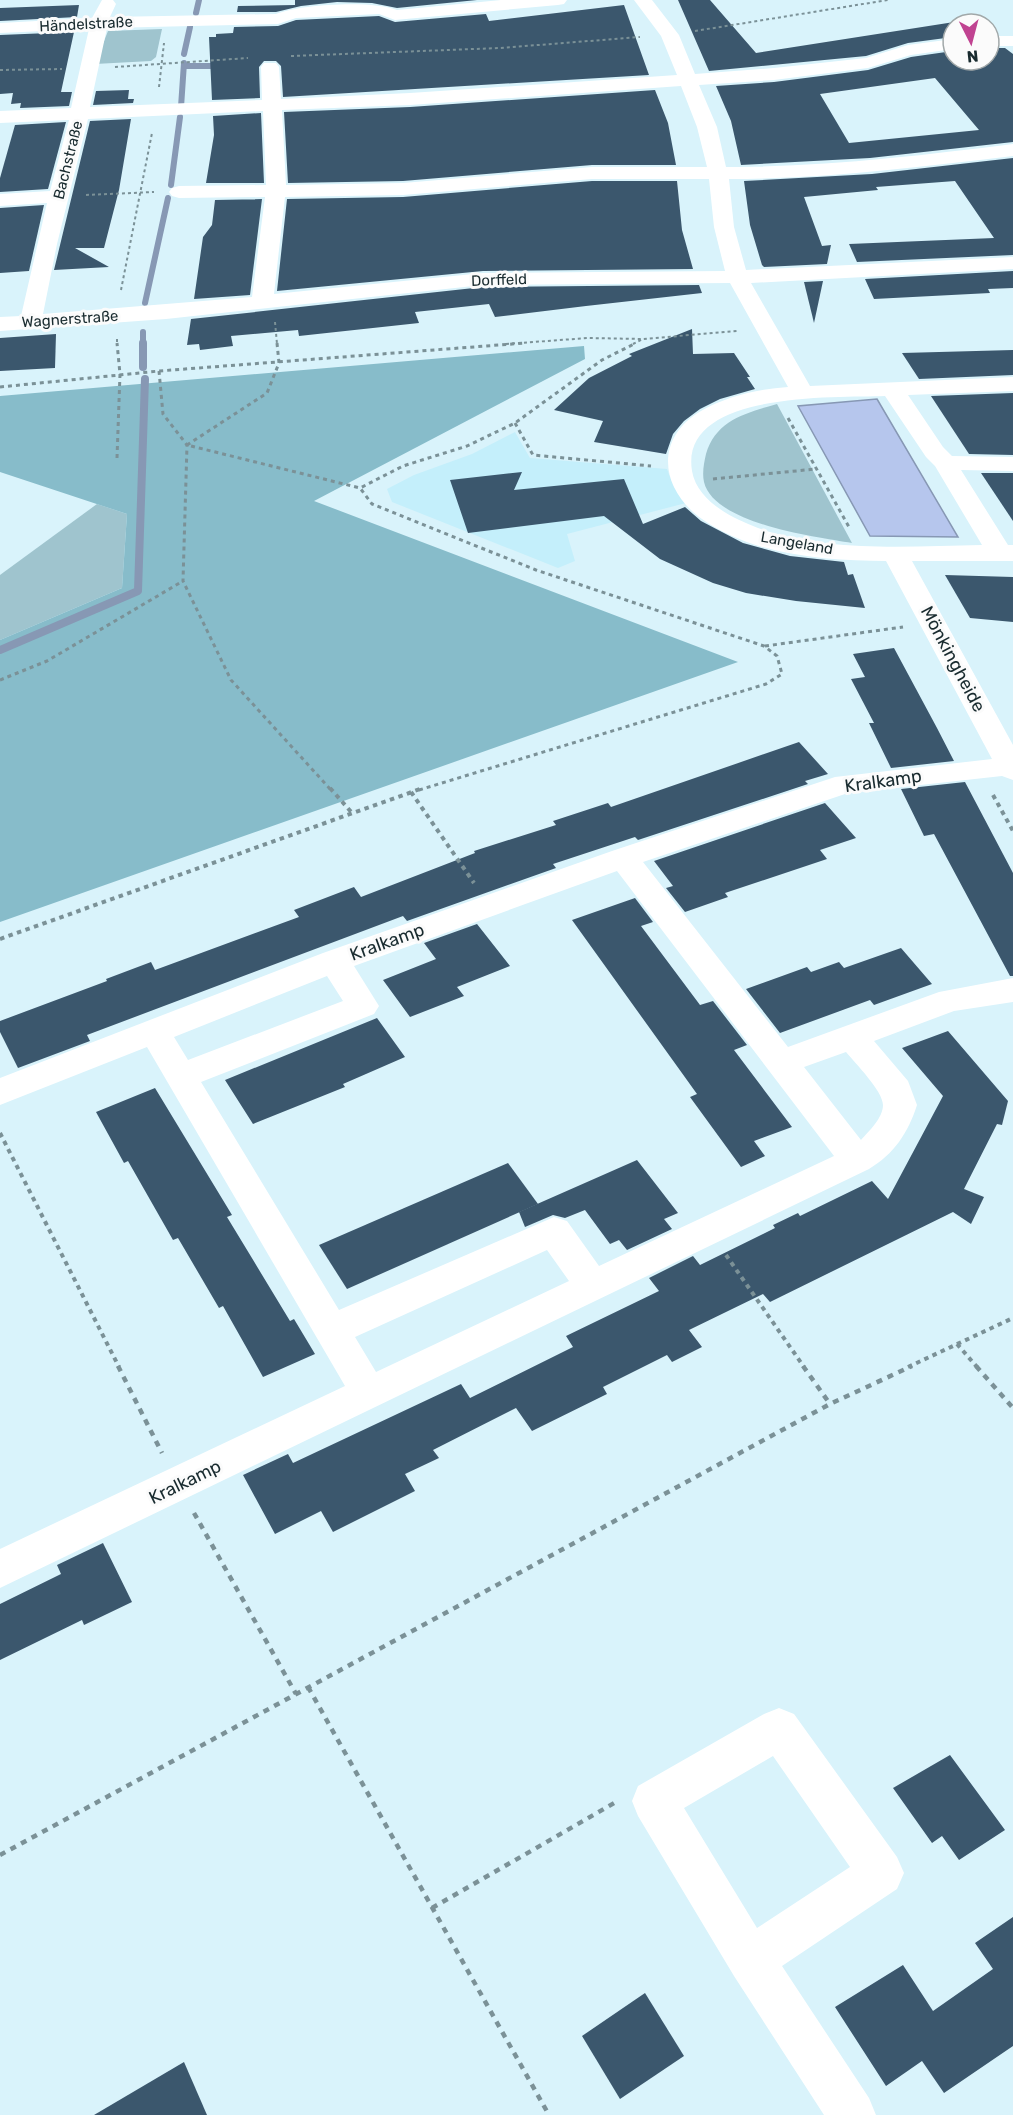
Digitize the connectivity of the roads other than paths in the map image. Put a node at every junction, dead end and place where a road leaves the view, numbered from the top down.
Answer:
1 (109, 0) edge
2 (281, 0) edge
3 (558, 0) edge
4 (643, 0) edge
5 (278, 19) junction
6 (98, 23) junction
7 (0, 28) edge
8 (274, 40) dead end
9 (941, 46) edge
10 (276, 62) road end
11 (688, 79) junction
12 (273, 106) junction
13 (79, 114) junction
14 (0, 117) edge
15 (977, 135) dead end
16 (1013, 150) edge
17 (991, 152) junction
18 (717, 174) junction
19 (276, 190) junction
20 (178, 192) road end
21 (59, 196) junction
22 (0, 200) edge
23 (1009, 258) edge
24 (738, 277) junction
25 (267, 301) junction
26 (140, 314) joint
27 (31, 322) junction
28 (0, 324) edge
29 (1013, 384) edge
30 (891, 388) junction
31 (803, 393) junction
32 (946, 464) junction
33 (1013, 464) edge
34 (894, 552) junction
35 (1006, 553) edge
36 (1012, 768) edge
37 (623, 858) junction
38 (334, 961) junction
39 (1013, 990) edge
40 (154, 1031) junction
41 (854, 1038) junction
42 (783, 1062) junction
43 (181, 1076) junction
44 (0, 1092) edge
45 (856, 1160) junction
46 (592, 1285) junction
47 (332, 1330) junction
48 (368, 1392) junction
49 (0, 1569) edge
50 (750, 1960) junction
51 (852, 2115) edge

1 - 6 street, Bachstraße
2 - 5 street
3 - 5 street, Händelstraße
4 - 11 street
5 - 6 street, Händelstraße
5 - 8 street
6 - 7 street, Händelstraße
6 - 13 street, Bachstraße
9 - 11 street
10 - 12 street
11 - 12 street
11 - 18 street
12 - 13 street
12 - 19 street
13 - 14 street
13 - 21 street, Bachstraße
15 - 17 street
16 - 17 street
17 - 18 street
18 - 19 street
18 - 24 street
19 - 20 street
19 - 25 street
21 - 22 street
21 - 27 street, Bachstraße
23 - 24 street, Dorffeld
24 - 25 street, Dorffeld
24 - 31 street
25 - 26 street, Dorffeld
26 - 27 street, Wagnerstraße
27 - 28 street, Wagnerstraße
29 - 30 street
30 - 31 street
30 - 32 street, Langeland
31 - 34 street, Langeland
32 - 33 street
32 - 35 street, Langeland
34 - 35 street, Langeland
34 - 36 street, Mönkingheide
36 - 37 street, Kralkamp
37 - 38 street, Kralkamp
37 - 42 street
38 - 40 street, Kralkamp
38 - 43 street
39 - 41 street
40 - 43 street
40 - 44 street, Kralkamp
41 - 42 street
41 - 45 street, Kralkamp
42 - 45 street
43 - 47 street
45 - 46 street, Kralkamp
46 - 47 street
46 - 48 street, Kralkamp
47 - 48 street
48 - 49 street, Kralkamp
50 - 50 street
50 - 51 street

